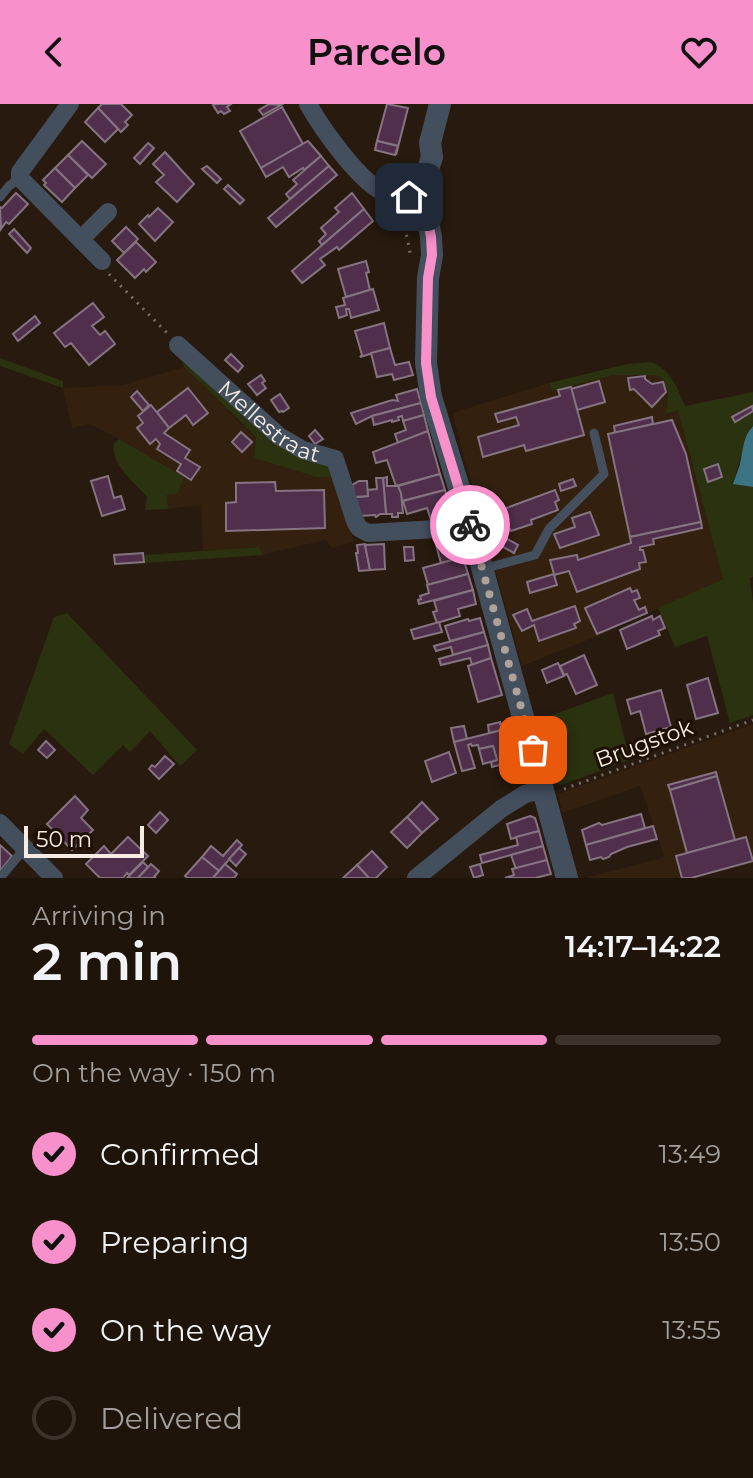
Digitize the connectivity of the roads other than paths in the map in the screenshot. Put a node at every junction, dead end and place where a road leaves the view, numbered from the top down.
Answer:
1 (70, 104) edge
2 (308, 104) edge
3 (440, 104) edge
4 (20, 178) junction
5 (0, 197) edge
6 (416, 197) junction
7 (108, 212) dead end
8 (81, 239) junction
9 (102, 261) road end
10 (178, 345) road end
11 (594, 433) dead end
12 (471, 527) junction
13 (482, 569) junction
14 (544, 792) junction
15 (0, 823) edge
16 (25, 848) junction
17 (0, 878) edge
18 (54, 878) edge
19 (416, 878) edge
20 (567, 878) edge

1 - 4 street
2 - 6 street
3 - 6 street
4 - 5 lane
4 - 8 street
6 - 12 street
7 - 8 street
8 - 9 street
10 - 12 street, Mellestraat
11 - 13 lane
12 - 13 street
13 - 14 street
14 - 19 street
14 - 20 street
15 - 16 street
16 - 17 lane
16 - 18 street

